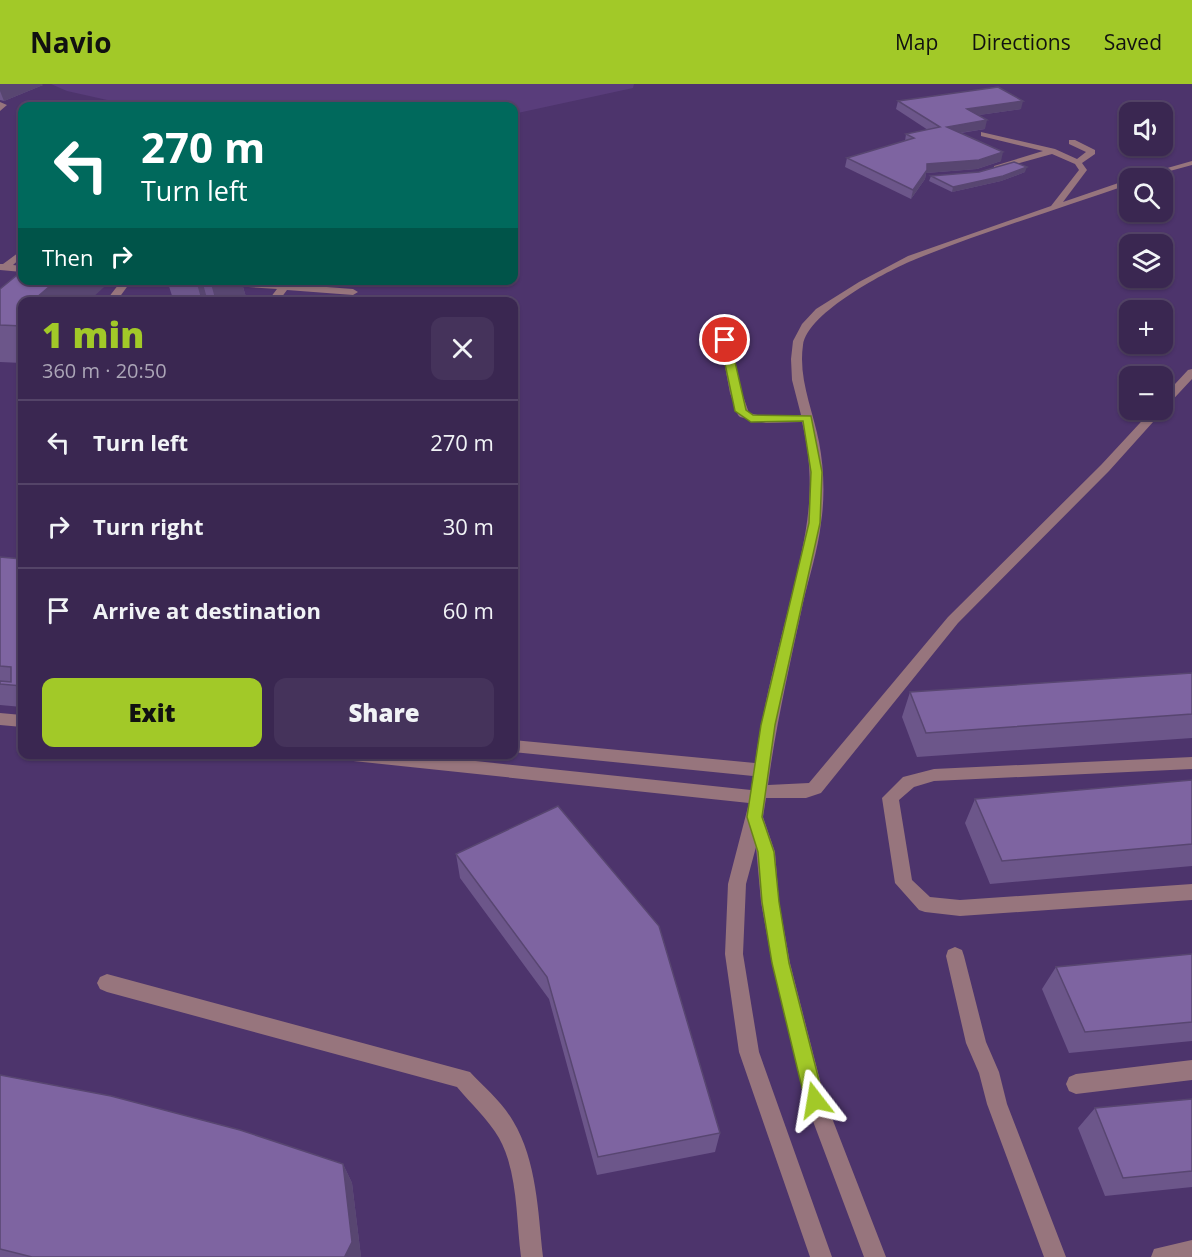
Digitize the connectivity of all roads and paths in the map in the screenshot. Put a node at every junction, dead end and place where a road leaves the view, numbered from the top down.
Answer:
1 (0, 104) edge
2 (0, 109) edge
3 (984, 134) dead end
4 (1072, 142) dead end
5 (1052, 151) junction
6 (1078, 162) junction
7 (1192, 163) edge
8 (1173, 168) edge
9 (986, 171) edge
10 (1119, 185) edge
11 (1054, 208) junction
12 (18, 256) edge
13 (3, 267) edge
14 (18, 269) edge
15 (124, 285) edge
16 (238, 285) edge
17 (284, 287) junction
18 (352, 292) dead end
19 (114, 297) edge
20 (276, 297) edge
21 (725, 340) dead end
22 (1192, 372) edge
23 (1173, 393) edge
24 (808, 418) junction
25 (1149, 420) edge
26 (0, 718) edge
27 (18, 720) edge
28 (518, 746) edge
29 (387, 759) edge
30 (1192, 763) edge
31 (762, 770) junction
32 (756, 802) junction
33 (1192, 892) edge
34 (955, 956) dead end
35 (107, 983) dead end
36 (1192, 1070) edge
37 (1076, 1084) dead end
38 (1192, 1251) edge
39 (532, 1257) edge
40 (821, 1257) edge
41 (875, 1257) edge
42 (1055, 1257) edge
43 (1162, 1257) edge

1 - 2 street
3 - 5 street
4 - 6 street
5 - 6 street
5 - 9 street
6 - 11 street
7 - 8 street
10 - 11 street
11 - 24 street
12 - 13 street
13 - 14 street
15 - 19 street
16 - 17 street
17 - 18 street
17 - 20 street
21 - 24 street
22 - 23 street
24 - 31 street
25 - 32 street
26 - 27 street
28 - 31 street
29 - 32 street
30 - 33 street
31 - 32 street
32 - 40 street
32 - 41 street
34 - 42 street
35 - 39 street
36 - 37 street
38 - 43 street

